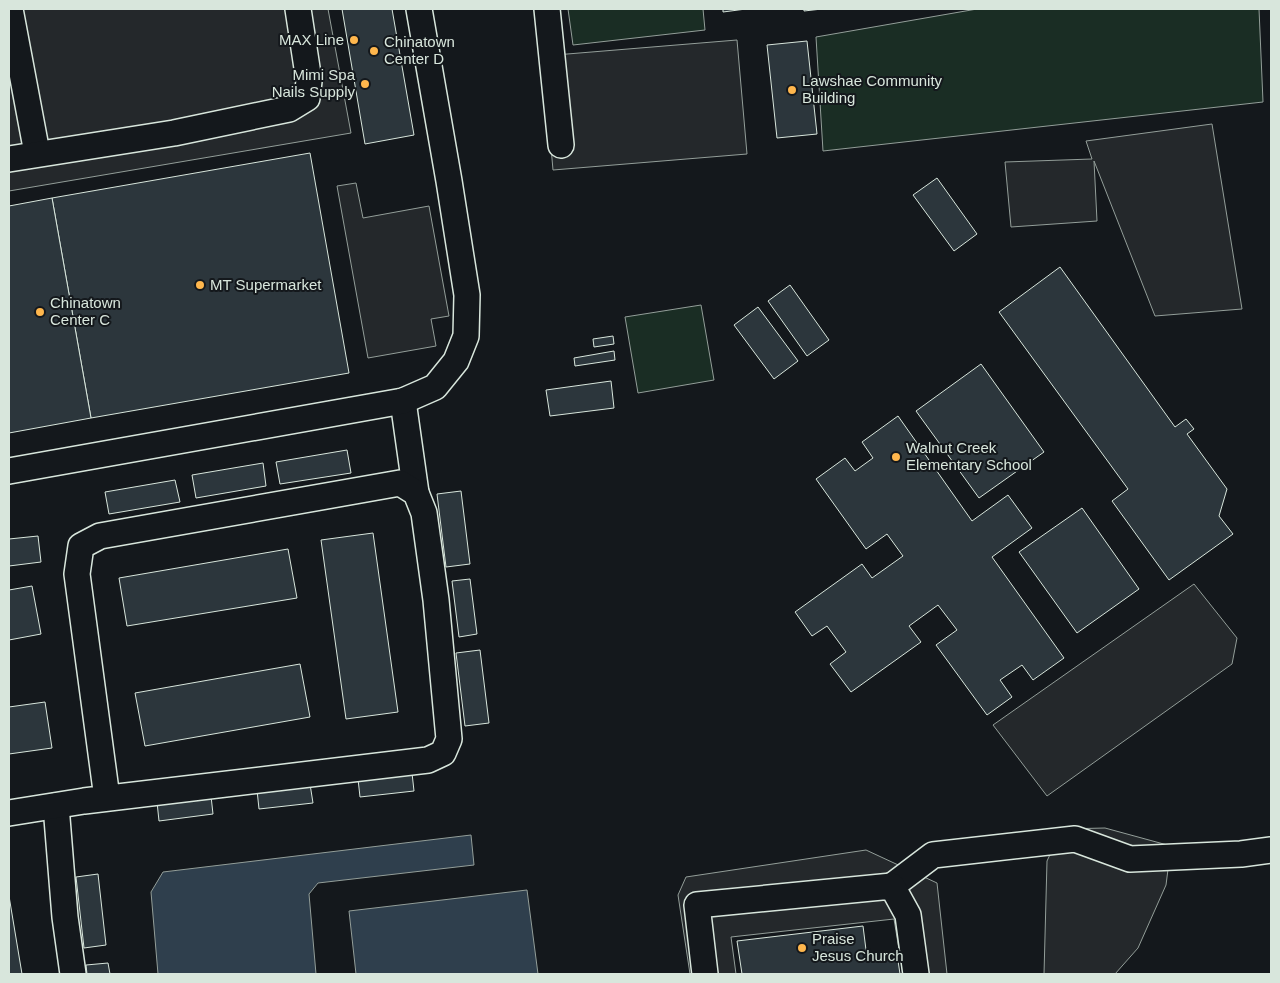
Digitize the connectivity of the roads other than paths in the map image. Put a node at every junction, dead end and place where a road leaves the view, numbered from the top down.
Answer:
1 (10, 9) edge
2 (298, 9) edge
3 (419, 9) edge
4 (547, 9) edge
5 (561, 145) dead end
6 (37, 153) junction
7 (9, 159) edge
8 (403, 401) junction
9 (9, 471) edge
10 (416, 493) junction
11 (107, 798) junction
12 (56, 806) junction
13 (9, 813) edge
14 (1271, 850) edge
15 (892, 886) junction
16 (73, 974) edge
17 (705, 974) edge
18 (916, 974) edge

1 - 6 lane
2 - 6 lane
3 - 8 lane
4 - 5 lane
6 - 7 lane
8 - 9 lane
8 - 10 lane
10 - 11 lane
10 - 11 lane
11 - 12 lane
12 - 13 lane
12 - 16 lane
14 - 15 lane
15 - 17 lane
15 - 18 lane

